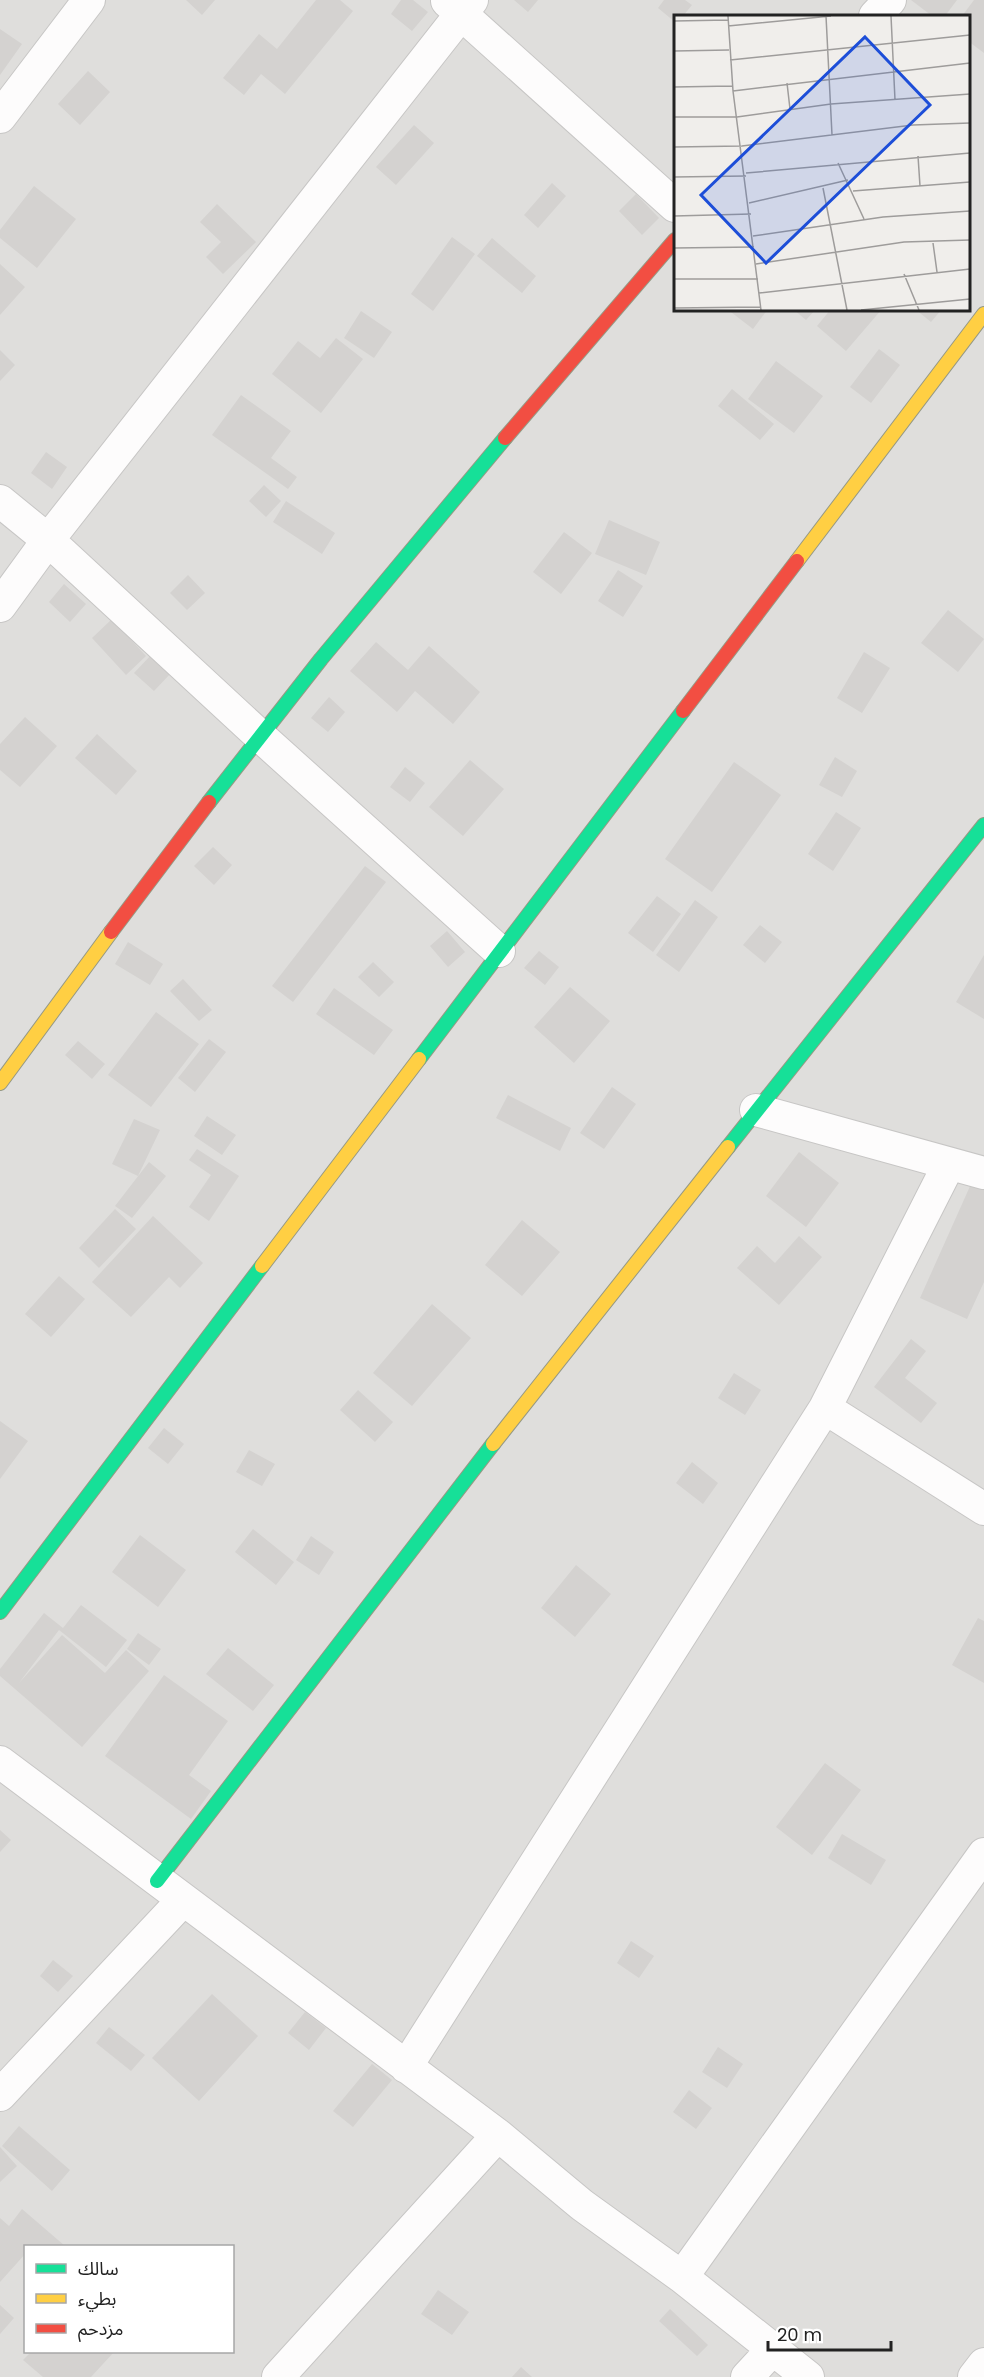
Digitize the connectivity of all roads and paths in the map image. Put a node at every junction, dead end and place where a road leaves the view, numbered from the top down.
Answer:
1 (89, 0) edge
2 (890, 0) edge
3 (460, 4) edge
4 (876, 15) edge
5 (0, 117) edge
6 (674, 206) edge
7 (674, 241) edge
8 (984, 314) edge
9 (0, 501) edge
10 (48, 540) junction
11 (0, 606) edge
12 (260, 736) junction
13 (984, 825) edge
14 (499, 951) junction
15 (0, 1083) edge
16 (756, 1110) junction
17 (949, 1164) junction
18 (984, 1173) edge
19 (825, 1408) junction
20 (984, 1509) edge
21 (0, 1612) edge
22 (0, 1762) edge
23 (984, 1854) edge
24 (157, 1881) junction
25 (183, 1900) junction
26 (406, 2067) junction
27 (0, 2095) edge
28 (498, 2135) junction
29 (682, 2277) junction
30 (772, 2350) junction
31 (984, 2364) edge
32 (278, 2377) edge
33 (747, 2377) edge
34 (808, 2377) edge
35 (974, 2377) edge

1 - 5 street
2 - 4 street
3 - 6 street
3 - 10 street
7 - 12 street
8 - 14 street
9 - 10 street
10 - 11 street
10 - 12 street
12 - 14 street
12 - 15 street
13 - 16 street
14 - 21 street
16 - 17 street
16 - 24 street
17 - 18 street
17 - 19 street
19 - 20 street
19 - 26 street
22 - 24 street
23 - 29 street
24 - 25 street
25 - 26 street
25 - 27 street
26 - 28 street
28 - 29 street
28 - 32 street
29 - 30 street
30 - 33 street
30 - 34 street
31 - 35 street

